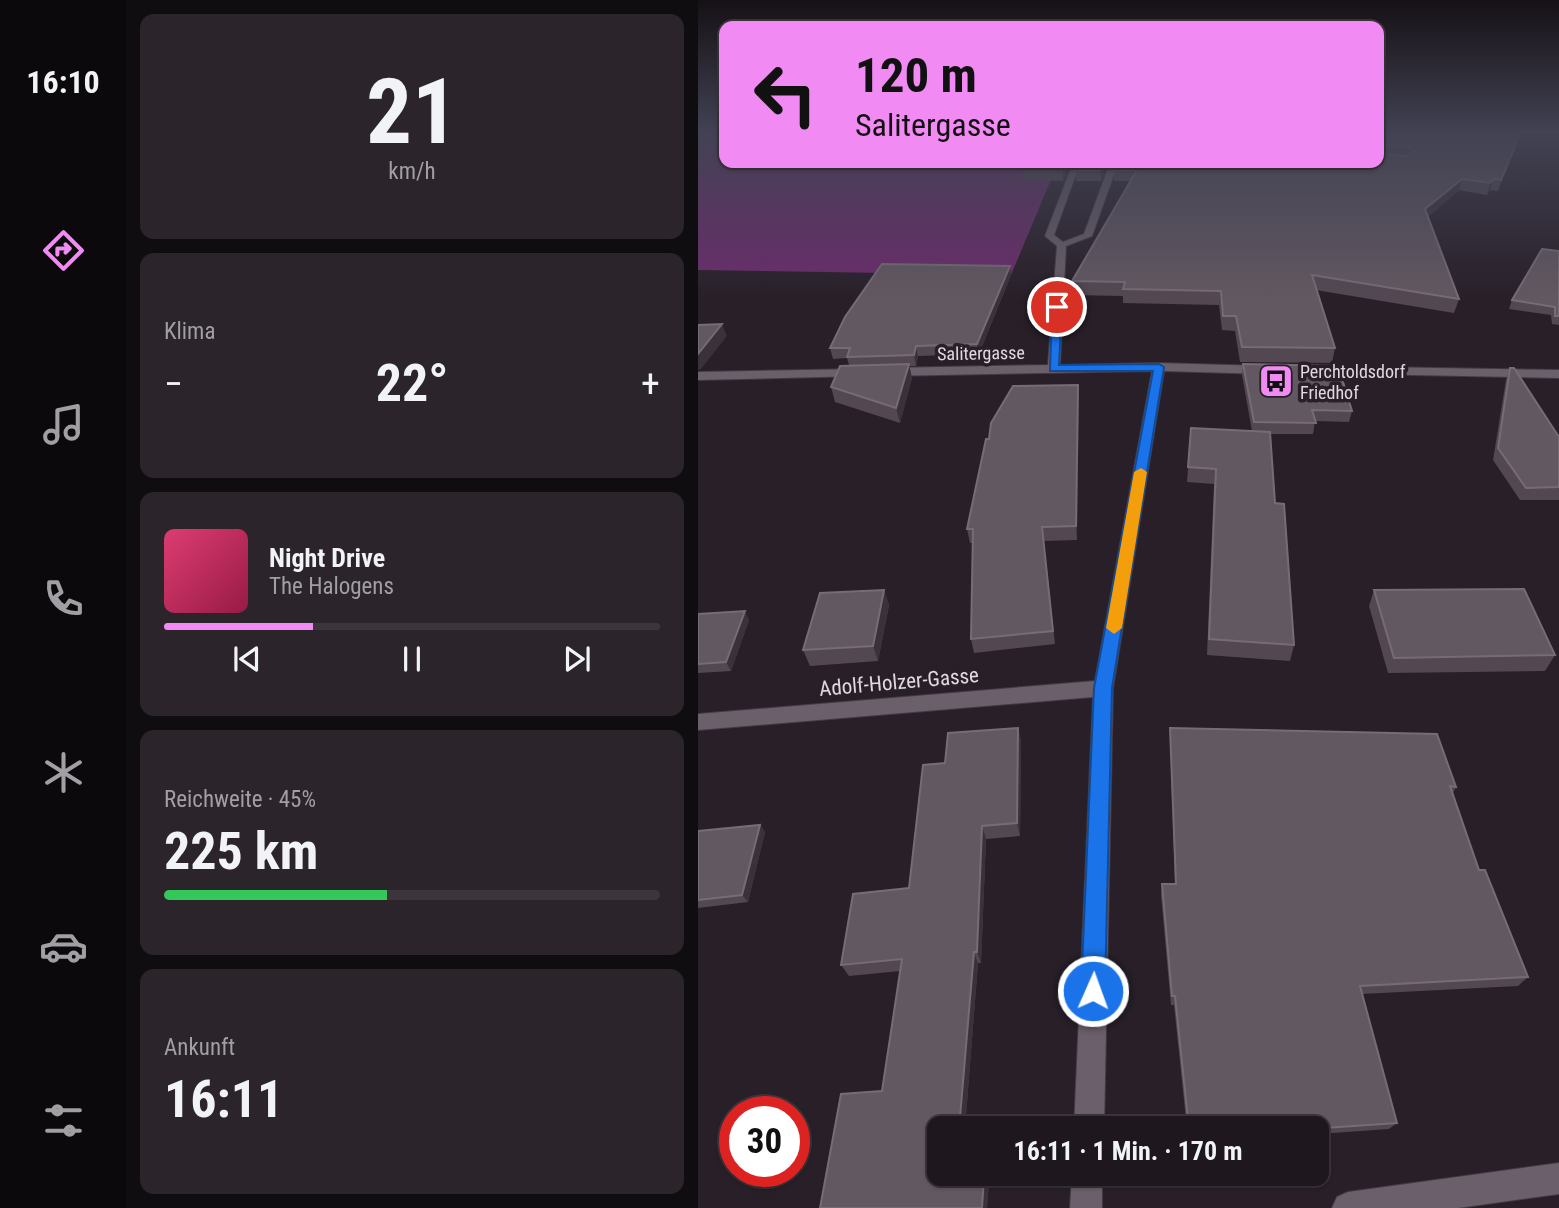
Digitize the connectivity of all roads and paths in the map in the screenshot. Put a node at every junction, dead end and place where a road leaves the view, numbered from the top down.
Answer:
1 (1067, 188) edge
2 (1105, 188) edge
3 (1062, 244) junction
4 (1159, 367) junction
5 (1054, 369) junction
6 (1282, 370) edge
7 (1309, 370) edge
8 (1559, 374) edge
9 (698, 376) edge
10 (1103, 688) junction
11 (698, 722) edge
12 (1089, 1116) edge
13 (1559, 1178) edge
14 (1087, 1186) edge
15 (1086, 1208) edge
16 (1348, 1208) edge

1 - 3 street
2 - 3 street
3 - 5 street
4 - 5 street, Salitergasse
4 - 6 street, Salitergasse
4 - 10 street
5 - 9 street, Salitergasse
7 - 8 street
10 - 11 street, Adolf-Holzer-Gasse
10 - 12 street
13 - 16 street
14 - 15 street

